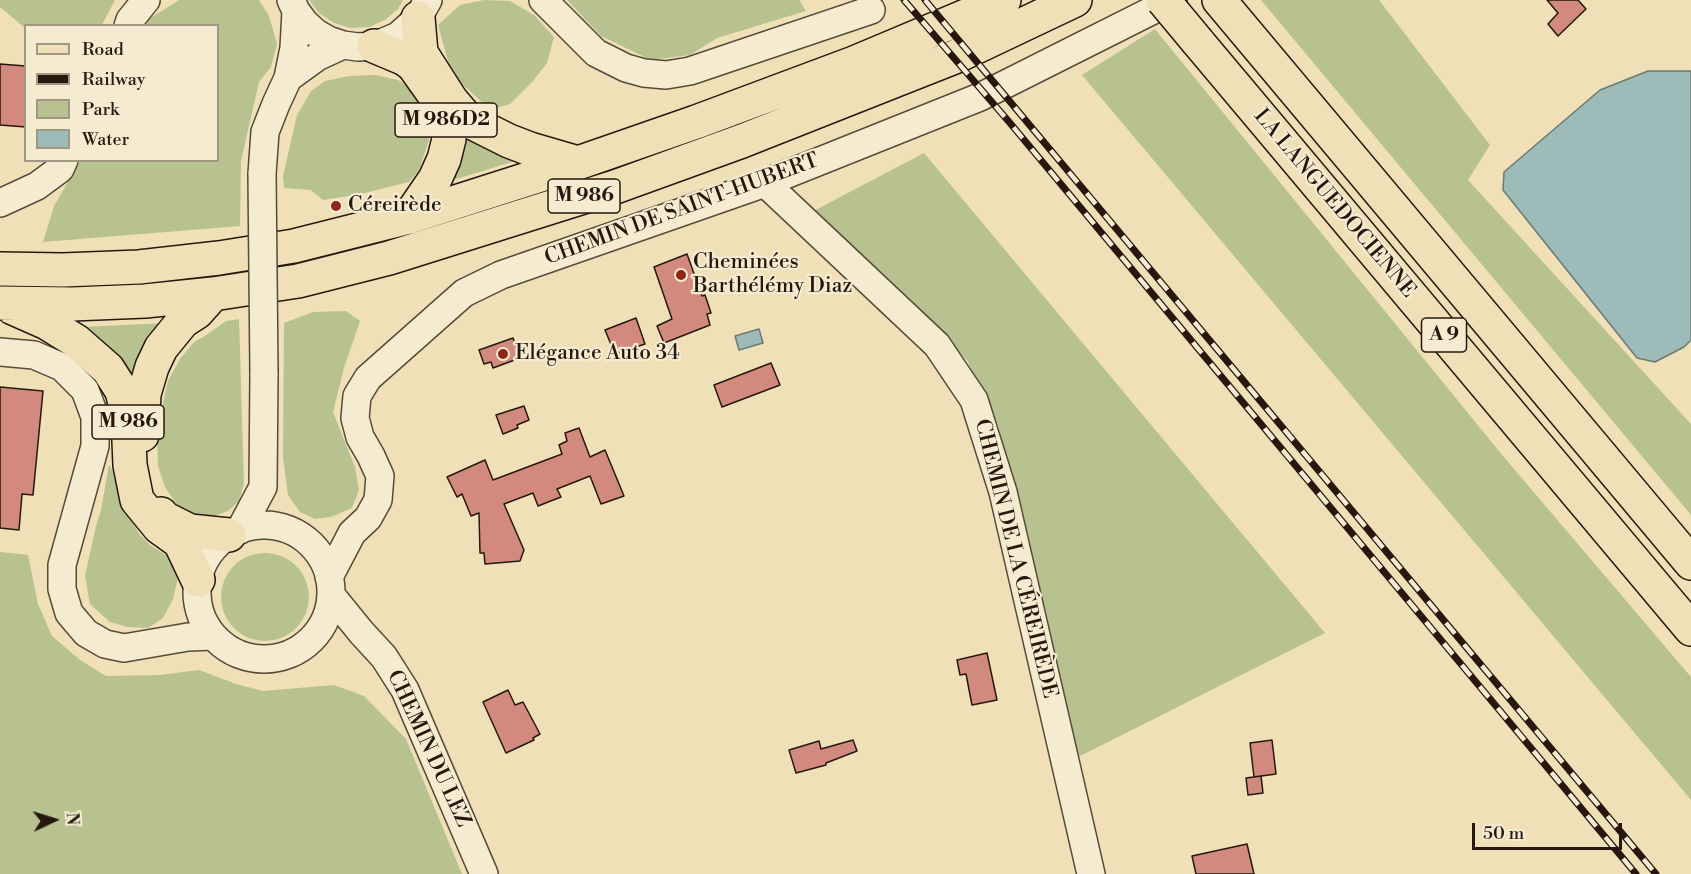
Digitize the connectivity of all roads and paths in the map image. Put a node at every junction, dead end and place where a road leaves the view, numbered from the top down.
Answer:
1 (146, 0) edge
2 (543, 0) edge
3 (1004, 0) edge
4 (1075, 0) edge
5 (1163, 0) edge
6 (1173, 0) edge
7 (293, 5) edge
8 (423, 9) edge
9 (871, 10) dead end
10 (1227, 10) edge
11 (129, 24) edge
12 (358, 45) junction
13 (288, 78) junction
14 (63, 162) edge
15 (578, 163) junction
16 (765, 183) junction
17 (0, 203) edge
18 (409, 217) junction
19 (0, 269) edge
20 (213, 294) junction
21 (2, 303) edge
22 (0, 352) edge
23 (263, 487) junction
24 (234, 532) junction
25 (352, 533) junction
26 (295, 534) junction
27 (1691, 563) edge
28 (330, 586) junction
29 (198, 589) junction
30 (1691, 628) edge
31 (361, 632) junction
32 (213, 636) junction
33 (162, 641) junction
34 (309, 643) junction
35 (484, 874) edge
36 (1092, 874) edge

1 - 11 street
2 - 9 street
3 - 15 main road, M 986
4 - 20 main road, M 986
5 - 30 main road, LA LANGUEDOCIENNE / A 9, bridge
6 - 16 street, CHEMIN DE SAINT-HUBERT
7 - 12 street
7 - 13 street
8 - 12 street
8 - 15 main road, M 986
10 - 27 main road, LA LANGUEDOCIENNE / A 9
12 - 13 street
12 - 18 main road, M 986D2
13 - 23 street, bridge
14 - 17 street
15 - 18 main road, M 986
16 - 25 street, CHEMIN DE SAINT-HUBERT
16 - 36 street, CHEMIN DE LA CÉREIRÈDE
18 - 19 main road, M 986
20 - 21 main road, M 986
20 - 24 main road, M 986
21 - 29 main road, M 986
22 - 33 street
23 - 24 street
23 - 26 street
24 - 26 street
24 - 29 street
25 - 26 street
25 - 28 street, CHEMIN DE SAINT-HUBERT
26 - 28 street
28 - 31 street, CHEMIN DU LEZ
28 - 34 street
29 - 32 street
29 - 33 street
31 - 34 street
31 - 35 street, CHEMIN DU LEZ
32 - 33 street
32 - 34 street

